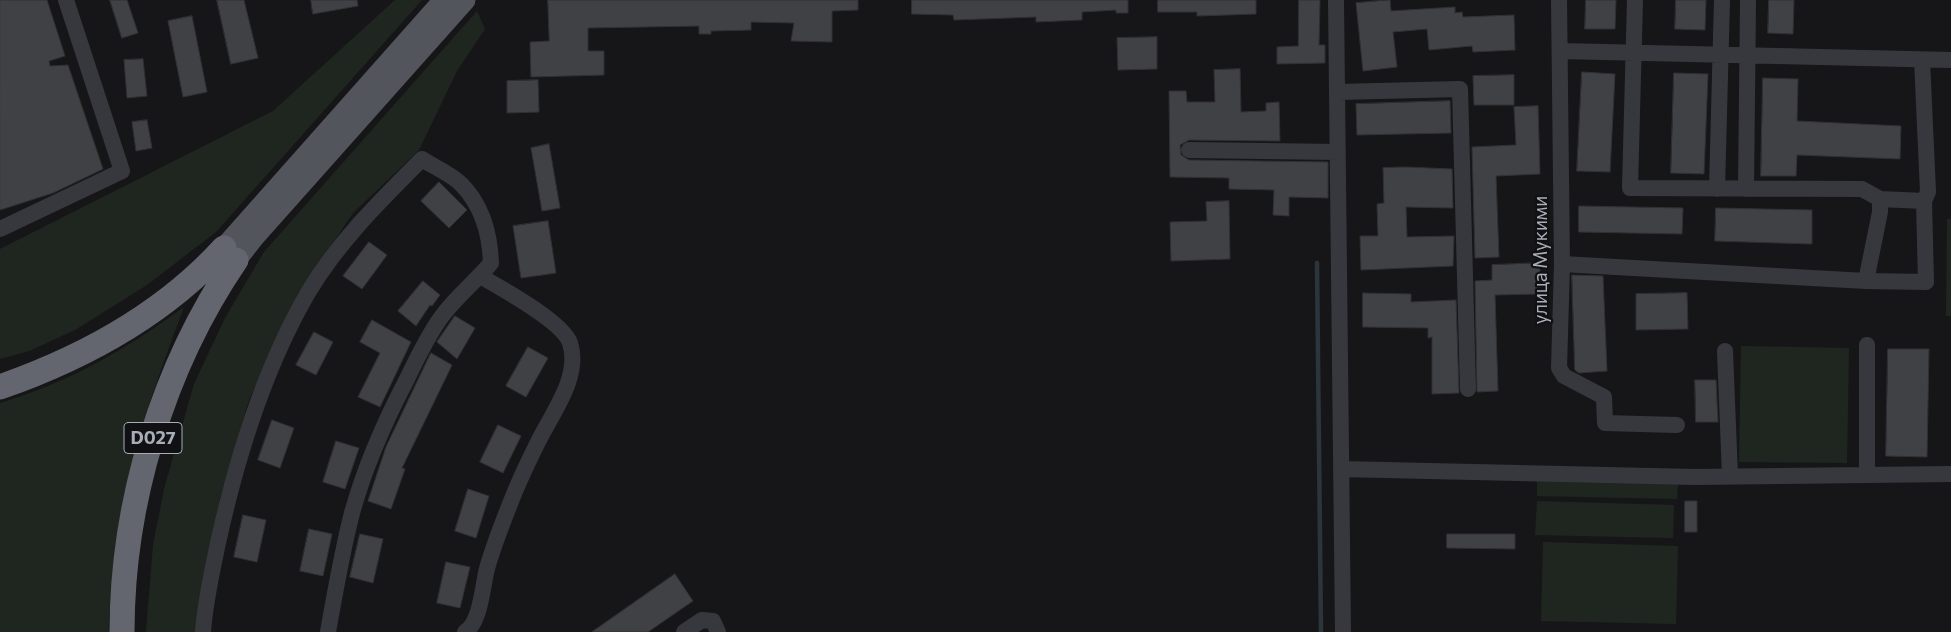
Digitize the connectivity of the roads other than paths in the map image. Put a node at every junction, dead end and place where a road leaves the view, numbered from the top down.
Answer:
1 (66, 0) edge
2 (444, 0) edge
3 (465, 0) edge
4 (1336, 0) edge
5 (1559, 0) edge
6 (1635, 0) edge
7 (1722, 0) edge
8 (1748, 0) edge
9 (1560, 51) junction
10 (1635, 53) junction
11 (1721, 55) junction
12 (1747, 56) junction
13 (1922, 60) junction
14 (1951, 60) edge
15 (1337, 92) junction
16 (1189, 150) dead end
17 (1338, 152) junction
18 (1717, 189) junction
19 (1746, 189) junction
20 (1880, 199) junction
21 (1924, 201) junction
22 (0, 228) edge
23 (230, 254) junction
24 (1562, 264) junction
25 (480, 276) junction
26 (1866, 281) junction
27 (1867, 345) dead end
28 (1725, 351) dead end
29 (0, 387) edge
30 (1468, 390) dead end
31 (1676, 425) dead end
32 (1341, 469) junction
33 (1951, 474) edge
34 (1866, 475) junction
35 (1730, 476) junction
36 (122, 632) edge
37 (203, 632) edge
38 (328, 632) edge
39 (465, 632) edge
40 (684, 632) edge
41 (718, 632) edge
42 (1343, 632) edge

1 - 22 street
2 - 23 main road, D027
3 - 23 main road, D027
4 - 15 street
5 - 9 street, улица Мукими
6 - 10 street
7 - 11 street
8 - 12 street
9 - 10 street
9 - 24 street, улица Мукими
10 - 11 street
10 - 18 street
11 - 12 street
11 - 18 street
12 - 13 street
12 - 19 street
13 - 14 street
13 - 21 street
15 - 17 street
15 - 30 street
16 - 17 street
17 - 32 street
18 - 19 street
19 - 20 street
20 - 21 street
20 - 26 street
21 - 26 street
23 - 29 highway, D027
23 - 36 highway, D027
24 - 26 street
24 - 31 street, улица Мукими
25 - 37 street
25 - 38 street
25 - 39 street
27 - 34 street
28 - 35 street
32 - 35 street
32 - 42 street
33 - 34 street
34 - 35 street
40 - 41 street

